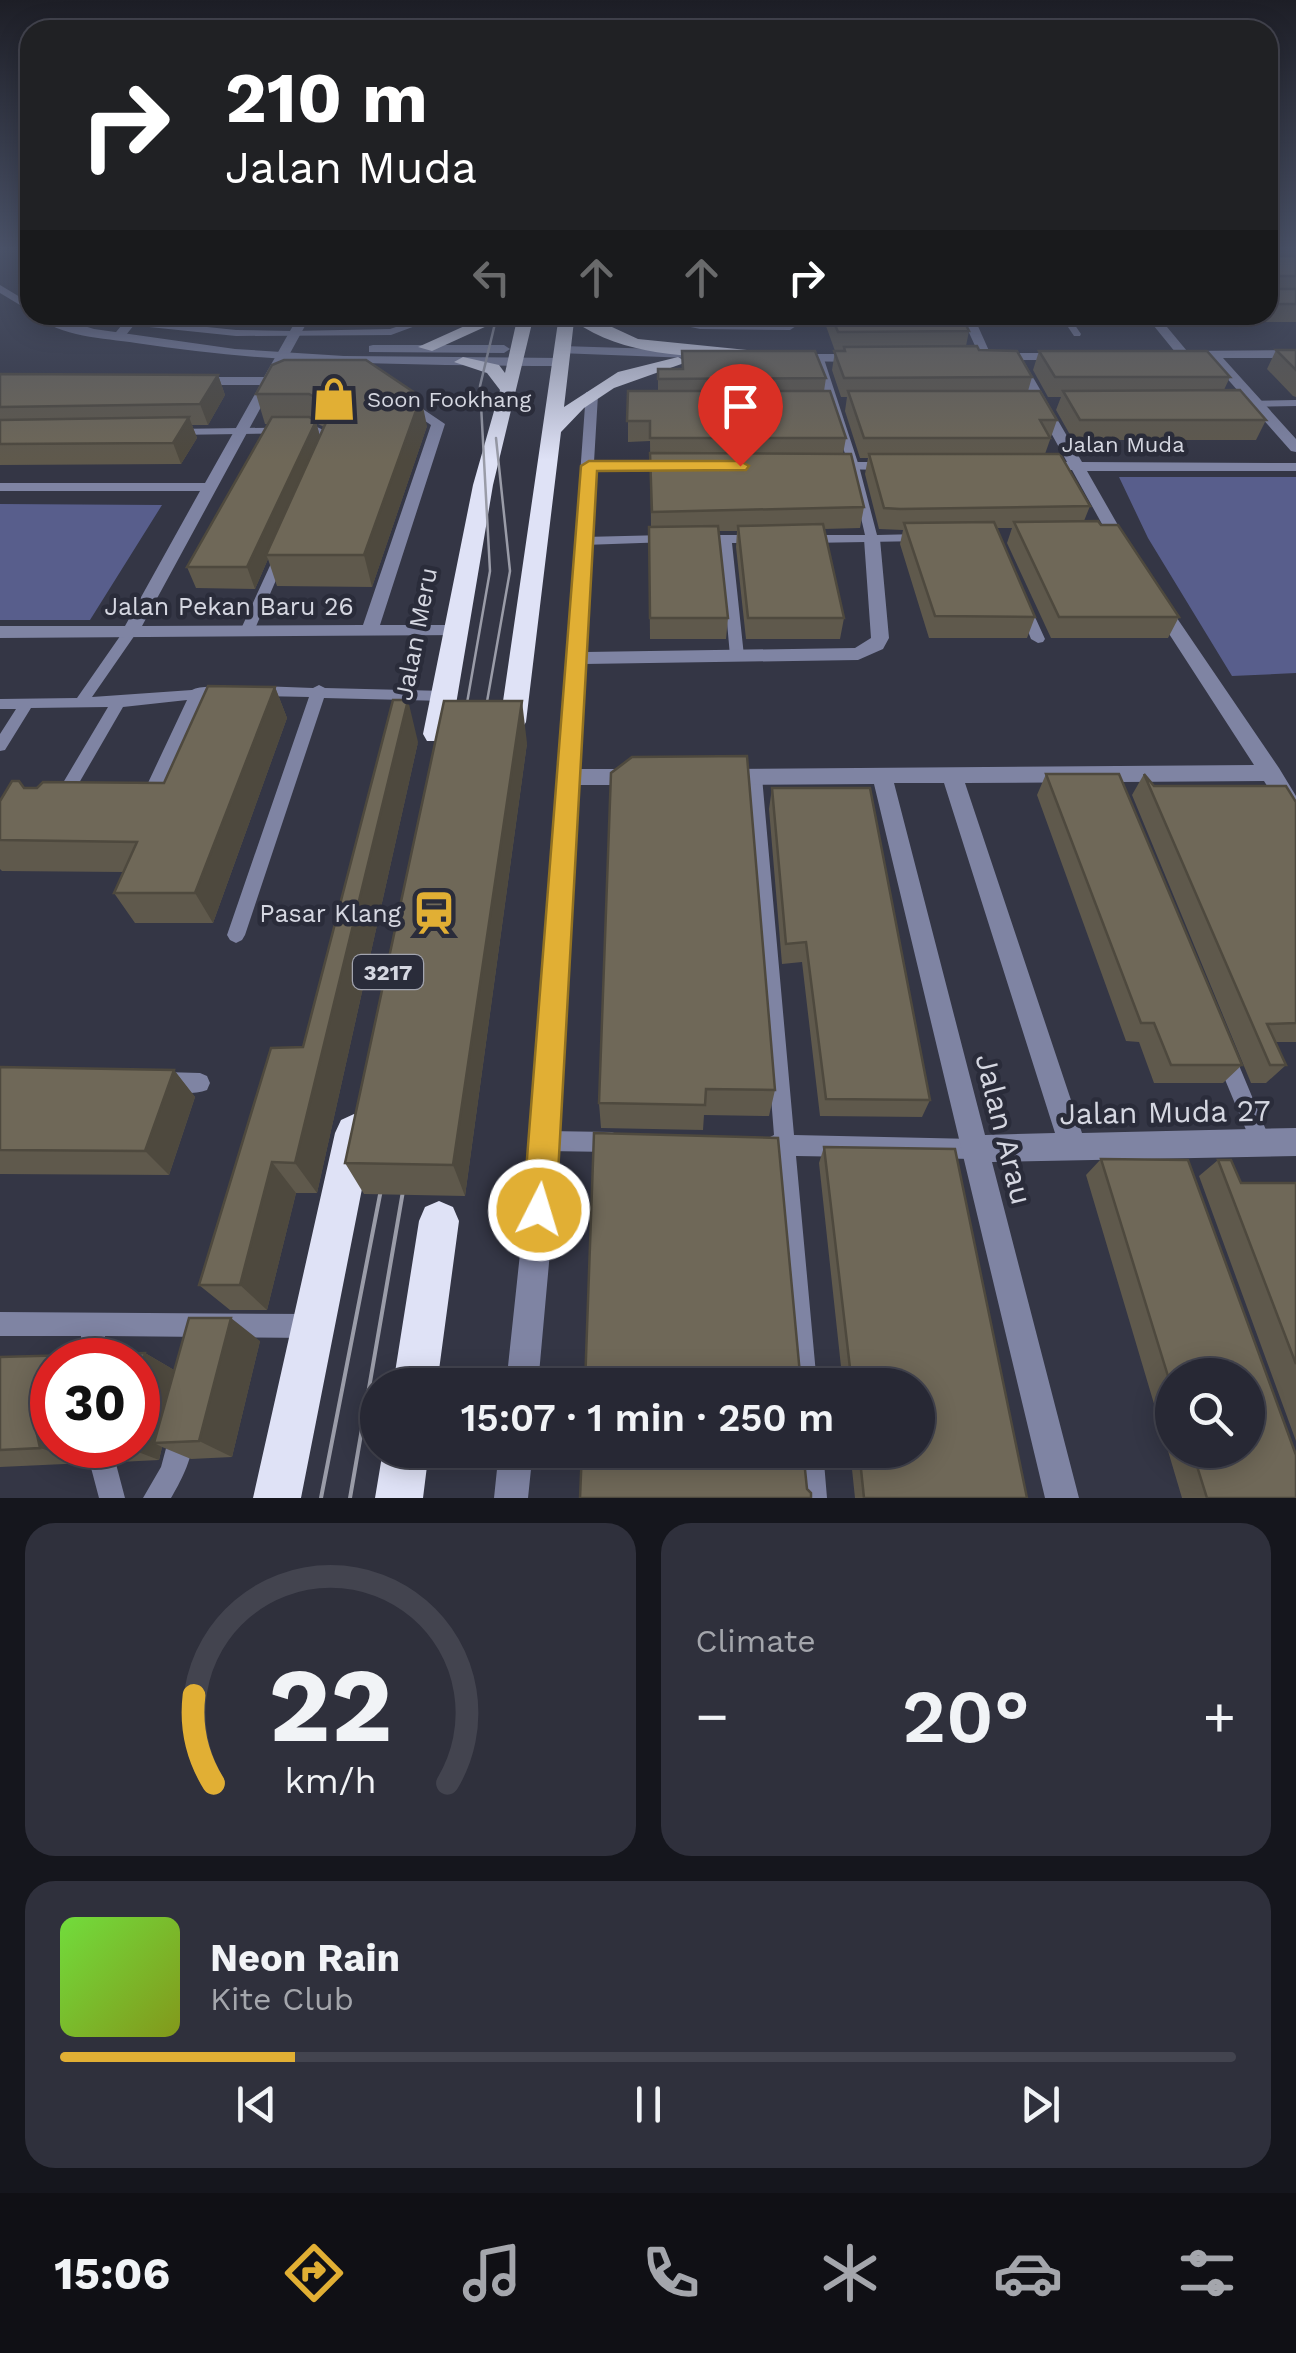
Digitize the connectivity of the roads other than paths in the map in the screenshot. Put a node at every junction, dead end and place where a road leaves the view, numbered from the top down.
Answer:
1 (63, 325) edge
2 (128, 325) edge
3 (177, 325) edge
4 (298, 325) edge
5 (412, 325) edge
6 (479, 325) edge
7 (524, 325) edge
8 (567, 325) edge
9 (592, 325) edge
10 (789, 325) edge
11 (971, 325) edge
12 (1071, 325) edge
13 (1160, 325) edge
14 (292, 334) junction
15 (1077, 334) dead end
16 (118, 337) junction
17 (426, 347) junction
18 (281, 354) junction
19 (1296, 354) edge
20 (1166, 355) edge
21 (1184, 355) junction
22 (1213, 355) junction
23 (519, 356) junction
24 (562, 356) junction
25 (984, 356) junction
26 (1016, 356) junction
27 (1076, 356) edge
28 (966, 357) edge
29 (765, 358) junction
30 (792, 358) junction
31 (874, 358) edge
32 (818, 359) junction
33 (463, 362) junction
34 (678, 362) junction
35 (188, 381) edge
36 (266, 381) junction
37 (303, 381) edge
38 (509, 390) junction
39 (392, 392) edge
40 (591, 395) junction
41 (1296, 403) edge
42 (1240, 404) edge
43 (1259, 404) junction
44 (814, 405) edge
45 (834, 405) junction
46 (853, 405) edge
47 (1024, 405) edge
48 (1043, 405) junction
49 (1063, 405) edge
50 (552, 431) junction
51 (159, 432) edge
52 (238, 432) junction
53 (1296, 448) edge
54 (324, 456) edge
55 (589, 466) junction
56 (684, 466) edge
57 (816, 466) edge
58 (854, 466) junction
59 (910, 466) edge
60 (1021, 466) edge
61 (1077, 466) junction
62 (1296, 467) edge
63 (0, 488) edge
64 (208, 488) junction
65 (1114, 534) junction
66 (1094, 535) edge
67 (799, 538) edge
68 (872, 538) junction
69 (942, 538) edge
70 (691, 539) edge
71 (726, 539) junction
72 (763, 539) edge
73 (584, 540) junction
74 (673, 540) edge
75 (286, 543) edge
76 (1134, 566) edge
77 (1017, 588) edge
78 (1154, 598) edge
79 (370, 630) junction
80 (459, 630) junction
81 (247, 631) junction
82 (0, 632) edge
83 (130, 632) junction
84 (1038, 640) dead end
85 (737, 656) junction
86 (577, 658) junction
87 (318, 690) junction
88 (250, 691) edge
89 (198, 692) junction
90 (232, 692) edge
91 (445, 696) junction
92 (118, 702) junction
93 (82, 703) junction
94 (0, 704) edge
95 (27, 704) junction
96 (513, 722) edge
97 (0, 746) edge
98 (432, 757) edge
99 (1272, 772) junction
100 (952, 774) junction
101 (882, 775) junction
102 (569, 778) junction
103 (662, 778) edge
104 (699, 778) edge
105 (754, 778) junction
106 (144, 806) edge
107 (53, 812) edge
108 (1296, 814) edge
109 (236, 936) dead end
110 (1216, 1032) edge
111 (146, 1082) edge
112 (200, 1083) dead end
113 (359, 1108) edge
114 (546, 1140) junction
115 (626, 1142) edge
116 (1260, 1142) junction
117 (1296, 1142) edge
118 (745, 1144) edge
119 (784, 1145) junction
120 (1073, 1147) junction
121 (975, 1150) junction
122 (439, 1222) dead end
123 (0, 1324) edge
124 (93, 1324) junction
125 (314, 1326) junction
126 (93, 1338) edge
127 (418, 1368) edge
128 (524, 1368) edge
129 (804, 1368) edge
130 (186, 1417) edge
131 (104, 1468) edge
132 (403, 1468) edge
133 (514, 1468) edge
134 (812, 1468) edge
135 (112, 1498) edge
136 (156, 1498) edge
137 (277, 1498) edge
138 (399, 1498) edge
139 (511, 1498) edge
140 (814, 1498) edge
141 (1062, 1498) edge

1 - 16 street
2 - 16 street
3 - 14 lane
4 - 14 street
5 - 14 lane
6 - 17 highway
7 - 23 highway, Jalan Meru
8 - 24 highway
9 - 29 highway
10 - 30 street
11 - 25 street
12 - 15 lane
13 - 21 street
14 - 18 street
16 - 18 street
17 - 18 street
17 - 23 street
18 - 33 street
18 - 36 street
19 - 22 street
20 - 21 street
21 - 22 street
22 - 43 street
23 - 24 street
23 - 33 street
23 - 38 highway, Jalan Meru
24 - 29 street
24 - 34 street
24 - 50 highway
25 - 26 street
25 - 28 street
26 - 27 street
26 - 48 street
29 - 30 street
29 - 34 street
30 - 32 street
31 - 32 street
32 - 45 lane
33 - 38 highway
34 - 40 highway
35 - 36 street
36 - 37 street
36 - 52 street
38 - 80 highway, Jalan Meru
39 - 79 street
40 - 50 highway
40 - 55 street
41 - 43 lane
42 - 43 lane
43 - 53 street
44 - 45 lane
45 - 46 lane
45 - 58 lane
47 - 48 lane
48 - 49 lane
48 - 61 street
50 - 96 highway
51 - 52 lane
52 - 54 lane
52 - 64 street
55 - 56 street
55 - 73 street
57 - 58 street
58 - 59 street
58 - 68 lane
60 - 61 street, Jalan Muda
61 - 62 street, Jalan Muda
61 - 65 street
63 - 64 street
64 - 83 street
65 - 66 lane
65 - 76 street
67 - 68 lane
68 - 69 lane
68 - 85 street
70 - 71 lane
71 - 72 lane
71 - 85 lane
73 - 74 lane
73 - 86 street
75 - 81 lane
77 - 84 lane
78 - 99 street
79 - 80 street, Jalan Pekan Baru 26
79 - 81 street, Jalan Pekan Baru 26
80 - 91 highway, Jalan Meru
81 - 83 street, Jalan Pekan Baru 26
82 - 83 street, Jalan Pekan Baru 26
83 - 93 lane
85 - 86 street
86 - 102 street
87 - 88 lane
87 - 91 lane
87 - 109 lane
89 - 90 lane
89 - 92 lane
89 - 106 lane
91 - 98 highway, Jalan Meru
92 - 93 lane
92 - 107 lane
93 - 95 lane
94 - 95 lane
95 - 97 lane
99 - 100 street
99 - 108 street
100 - 101 street
100 - 120 street, Jalan Arau
101 - 105 street
101 - 121 street, Jalan Arau
102 - 103 street
102 - 114 street
104 - 105 street
105 - 119 lane
110 - 116 lane
111 - 112 lane
113 - 125 highway
114 - 115 lane
114 - 128 street
116 - 117 street, Jalan Muda 27
116 - 120 street, Jalan Muda 27
118 - 119 lane
119 - 121 lane
119 - 129 lane
120 - 121 street, Jalan Muda 27
121 - 141 street, Jalan Arau
122 - 127 highway
123 - 124 lane
124 - 125 lane
124 - 126 lane
125 - 137 highway
130 - 136 lane
131 - 135 lane
132 - 138 highway
133 - 139 street
134 - 140 lane

